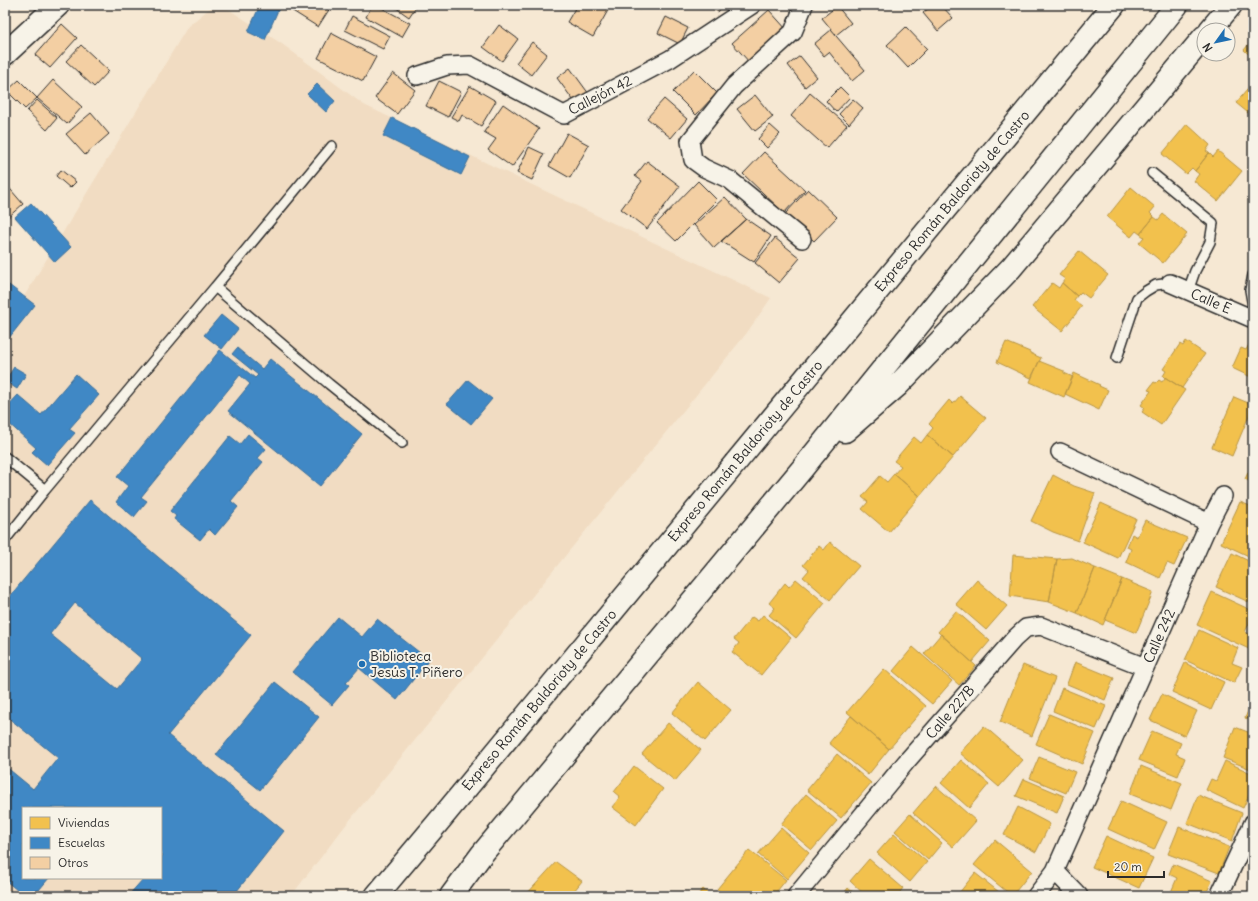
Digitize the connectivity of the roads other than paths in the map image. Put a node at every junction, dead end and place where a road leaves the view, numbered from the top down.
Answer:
1 (58, 5) edge
2 (752, 5) edge
3 (804, 5) edge
4 (1104, 5) edge
5 (1114, 5) edge
6 (1177, 5) edge
7 (1231, 5) edge
8 (1217, 22) edge
9 (1092, 31) junction
10 (1196, 47) edge
11 (5, 54) edge
12 (417, 76) dead end
13 (332, 146) dead end
14 (1152, 173) dead end
15 (802, 239) dead end
16 (1253, 276) edge
17 (1170, 283) joint
18 (215, 288) junction
19 (1188, 291) junction
20 (1253, 307) edge
21 (1253, 319) edge
22 (1117, 358) dead end
23 (402, 443) dead end
24 (1060, 452) dead end
25 (5, 456) edge
26 (802, 469) junction
27 (45, 490) junction
28 (1222, 496) dead end
29 (1209, 523) junction
30 (5, 540) edge
31 (1145, 667) junction
32 (1253, 824) edge
33 (1055, 871) junction
34 (376, 896) edge
35 (451, 896) edge
36 (796, 896) edge
37 (1036, 896) edge
38 (1079, 896) edge
39 (1219, 896) edge

1 - 11 main road
2 - 12 street, Callejón 42
3 - 15 street
4 - 9 main road
5 - 9 main road, Expreso Román Baldorioty de Castro
6 - 26 main road
7 - 8 main road
9 - 34 main road, Expreso Román Baldorioty de Castro
10 - 26 main road
13 - 18 lane
14 - 19 lane
16 - 20 lane
17 - 19 street, Calle E
17 - 22 lane
18 - 23 lane
18 - 27 lane
19 - 21 street, Calle E
24 - 29 street
25 - 27 lane
26 - 35 main road
27 - 30 lane
28 - 29 street, Calle 242
29 - 31 street, Calle 242
31 - 33 street, Calle 242
31 - 36 street, Calle 227B
32 - 39 street
33 - 37 street, Calle 242
33 - 38 street

